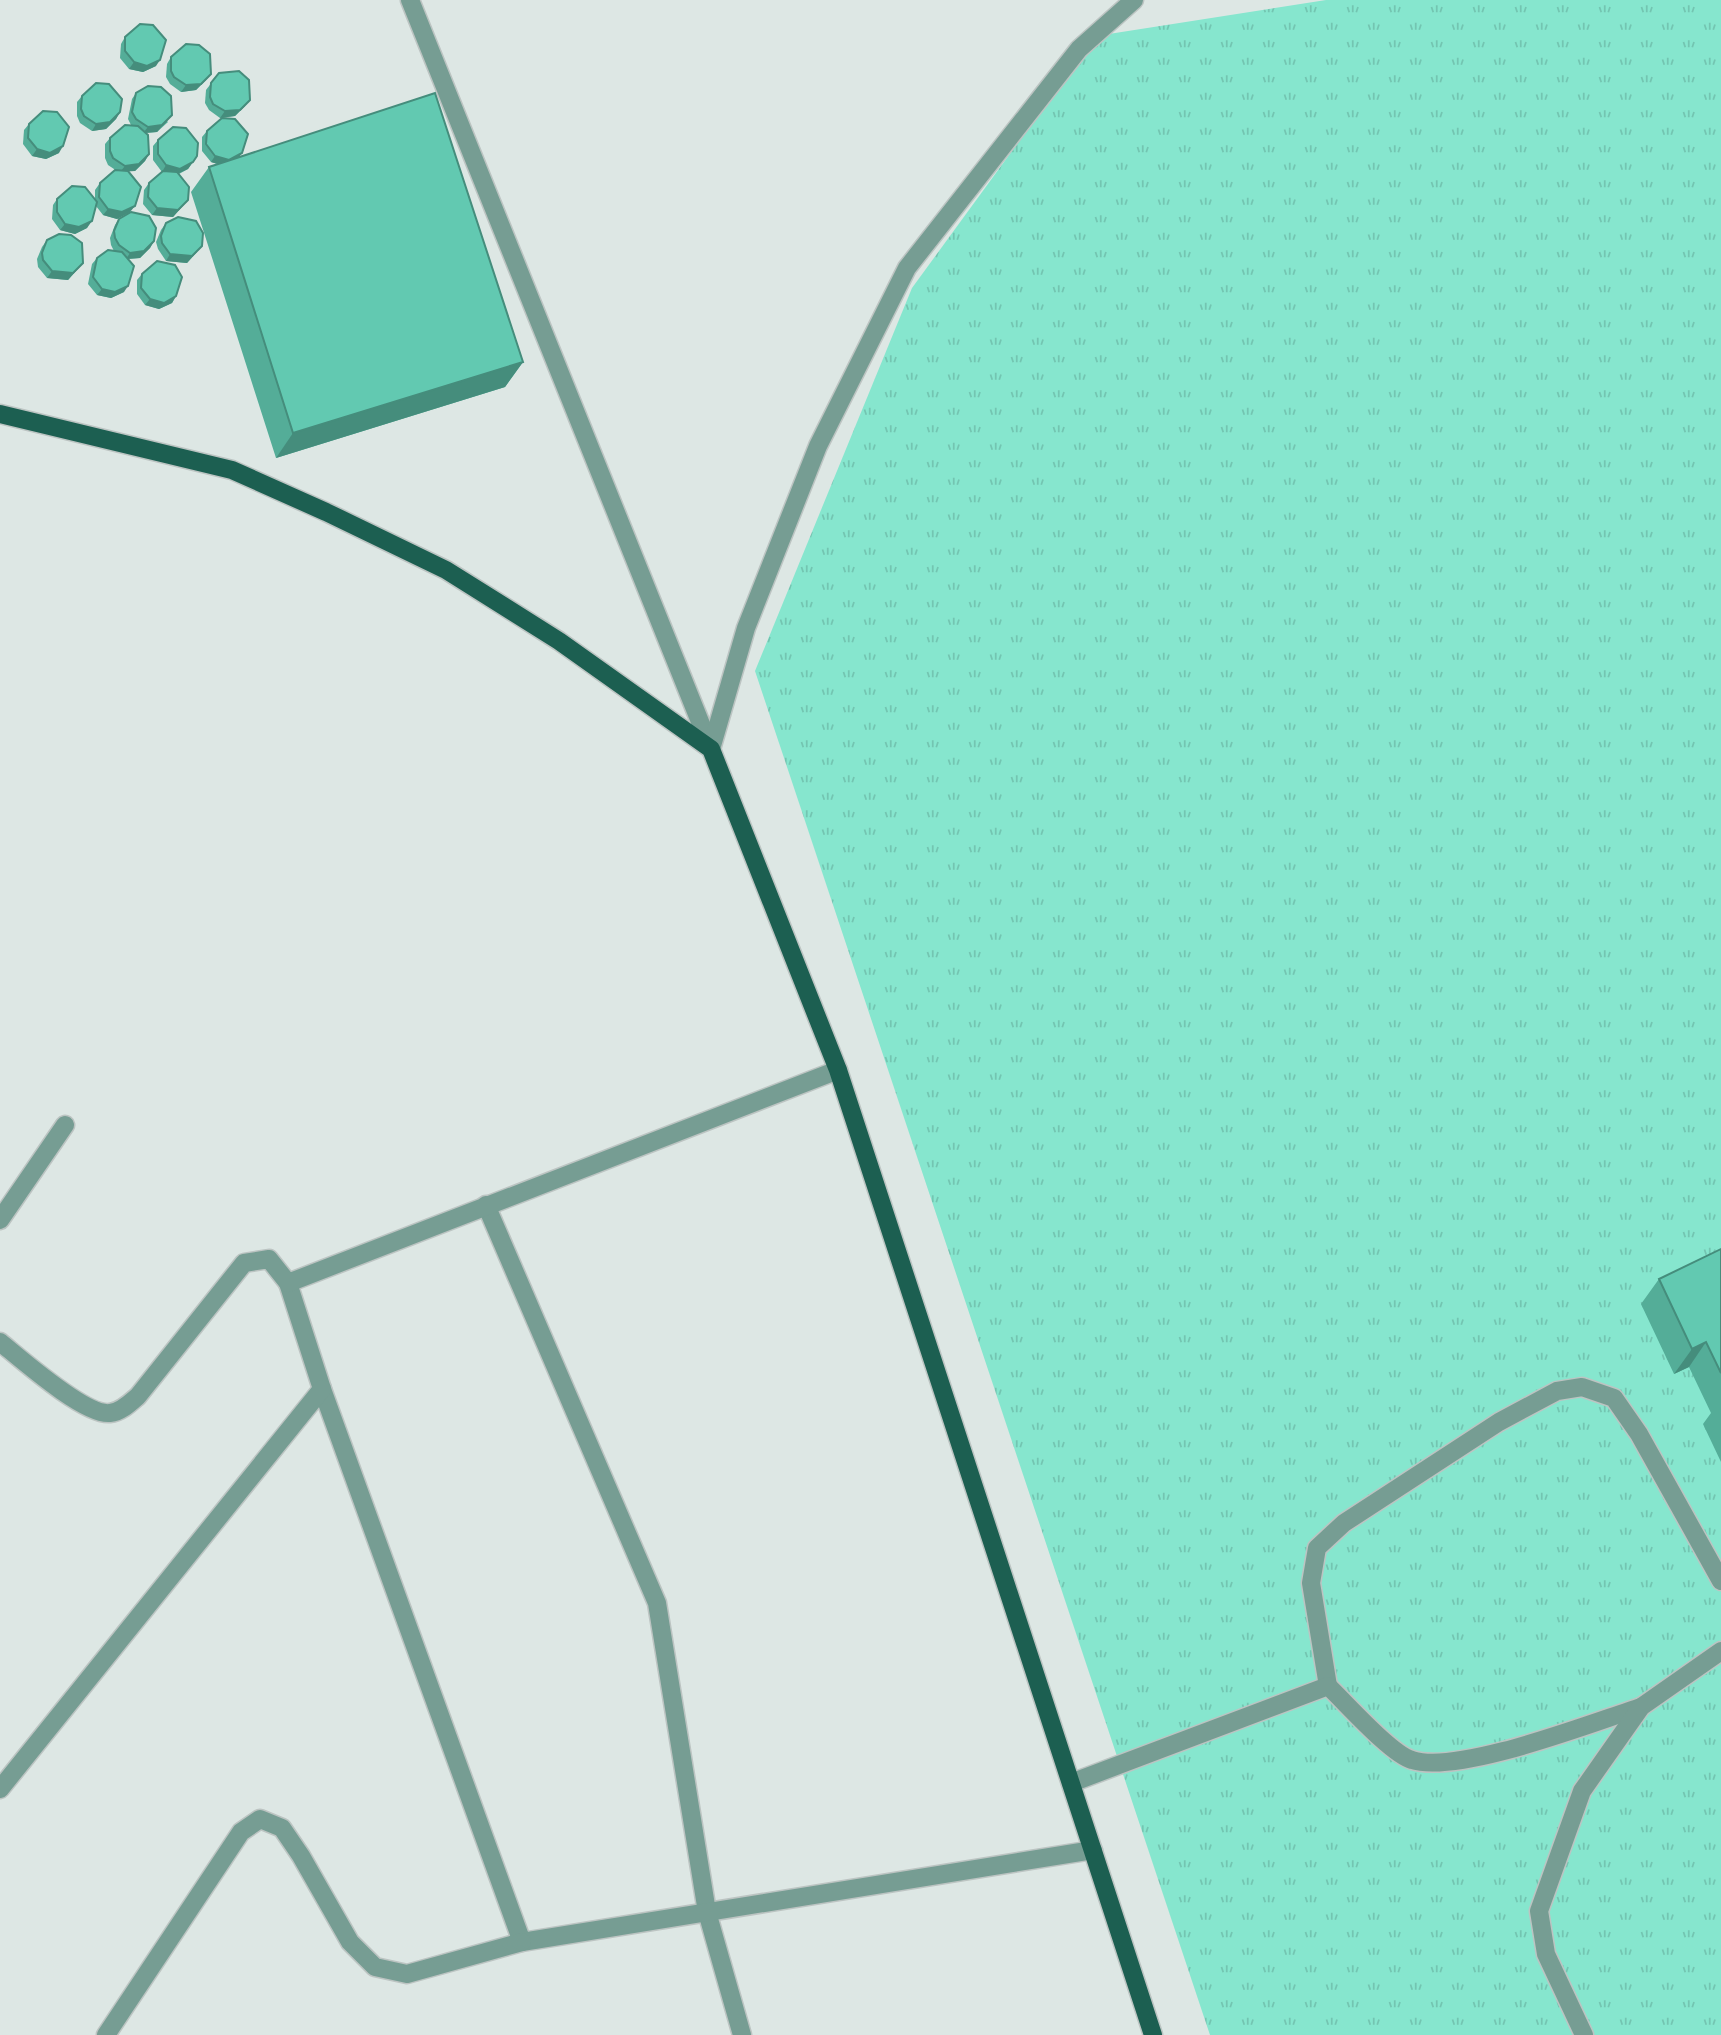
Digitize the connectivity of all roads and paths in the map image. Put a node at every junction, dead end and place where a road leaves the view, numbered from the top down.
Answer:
1 (410, 0) edge
2 (1134, 0) edge
3 (0, 414) edge
4 (711, 749) junction
5 (838, 1070) junction
6 (65, 1125) dead end
7 (486, 1205) junction
8 (0, 1220) edge
9 (288, 1283) junction
10 (2, 1348) edge
11 (322, 1389) junction
12 (1721, 1581) edge
13 (1721, 1651) edge
14 (1328, 1686) junction
15 (1640, 1707) junction
16 (1071, 1783) junction
17 (0, 1789) edge
18 (1093, 1850) junction
19 (708, 1912) junction
20 (522, 1942) junction
21 (106, 2035) edge
22 (742, 2035) edge
23 (1153, 2035) edge
24 (1584, 2035) edge

1 - 4 street
2 - 4 street
3 - 4 main road
4 - 5 main road
5 - 7 street
5 - 16 main road
6 - 8 street
7 - 9 street
7 - 19 street
9 - 10 street
9 - 11 street
11 - 17 street
11 - 20 street
12 - 14 street
13 - 15 street
14 - 15 street
14 - 16 street
15 - 24 street
16 - 18 main road
18 - 19 street
18 - 23 main road
19 - 20 street
19 - 22 street
20 - 21 street

